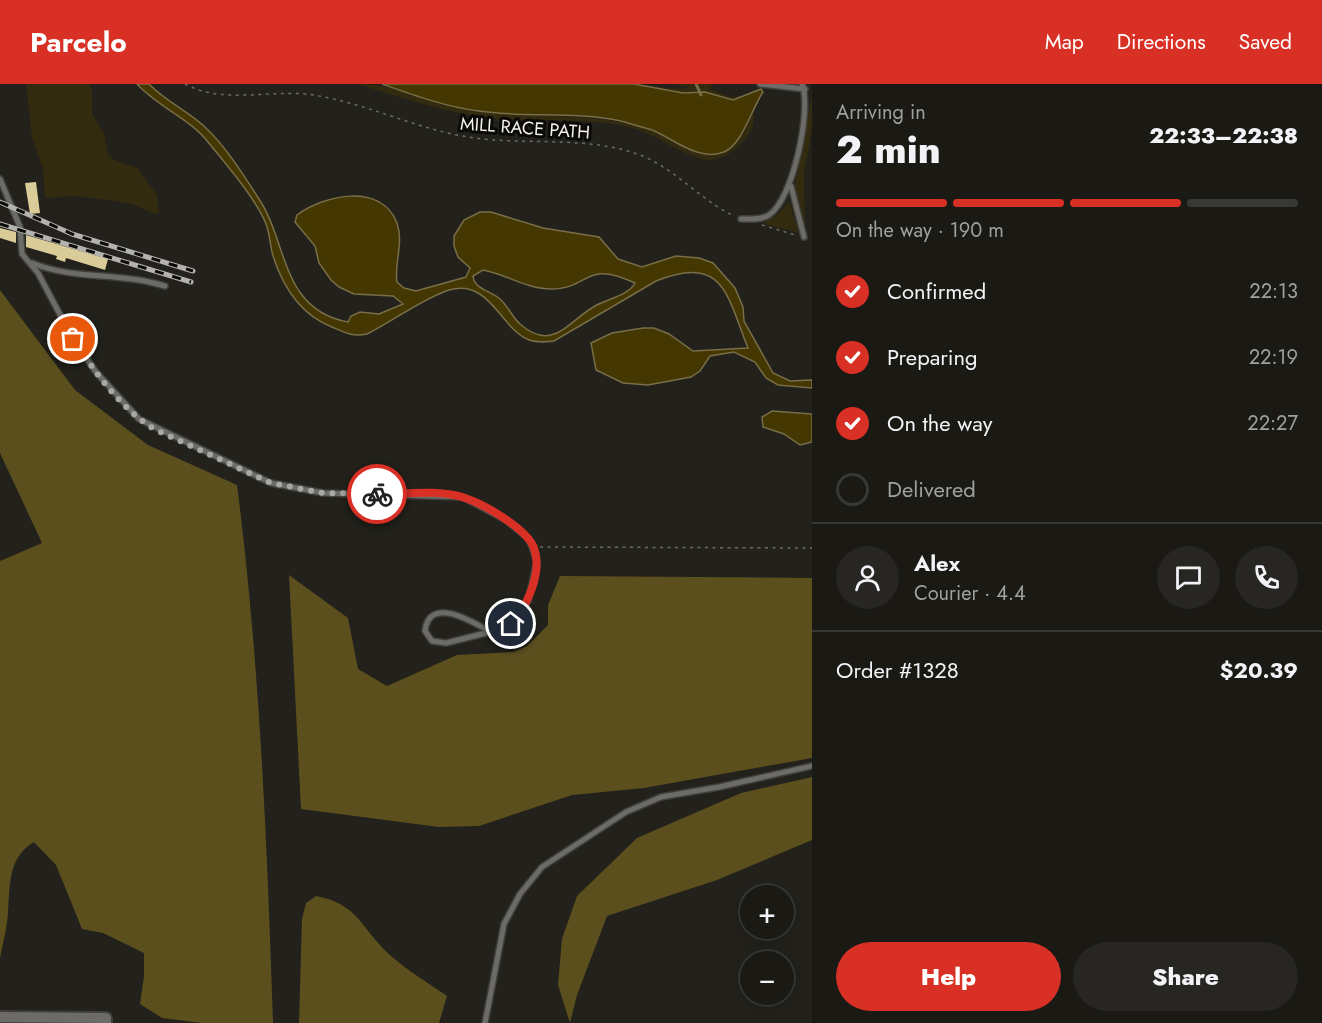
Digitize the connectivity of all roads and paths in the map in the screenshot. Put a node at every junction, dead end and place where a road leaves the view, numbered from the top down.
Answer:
1 (185, 84) edge
2 (760, 84) edge
3 (804, 86) edge
4 (0, 179) edge
5 (791, 186) junction
6 (741, 219) junction
7 (804, 237) joint
8 (26, 259) junction
9 (165, 286) dead end
10 (534, 547) junction
11 (812, 548) edge
12 (489, 631) junction
13 (812, 766) edge
14 (0, 1017) edge
15 (106, 1020) edge
16 (485, 1023) edge

1 - 6 path, MILL RACE PATH
2 - 3 lane
3 - 5 lane
4 - 8 lane
5 - 6 lane
5 - 7 lane
6 - 7 path, MILL RACE PATH
8 - 9 lane
8 - 10 lane
10 - 11 path
10 - 12 lane
12 - 12 lane
13 - 16 lane
14 - 15 street

